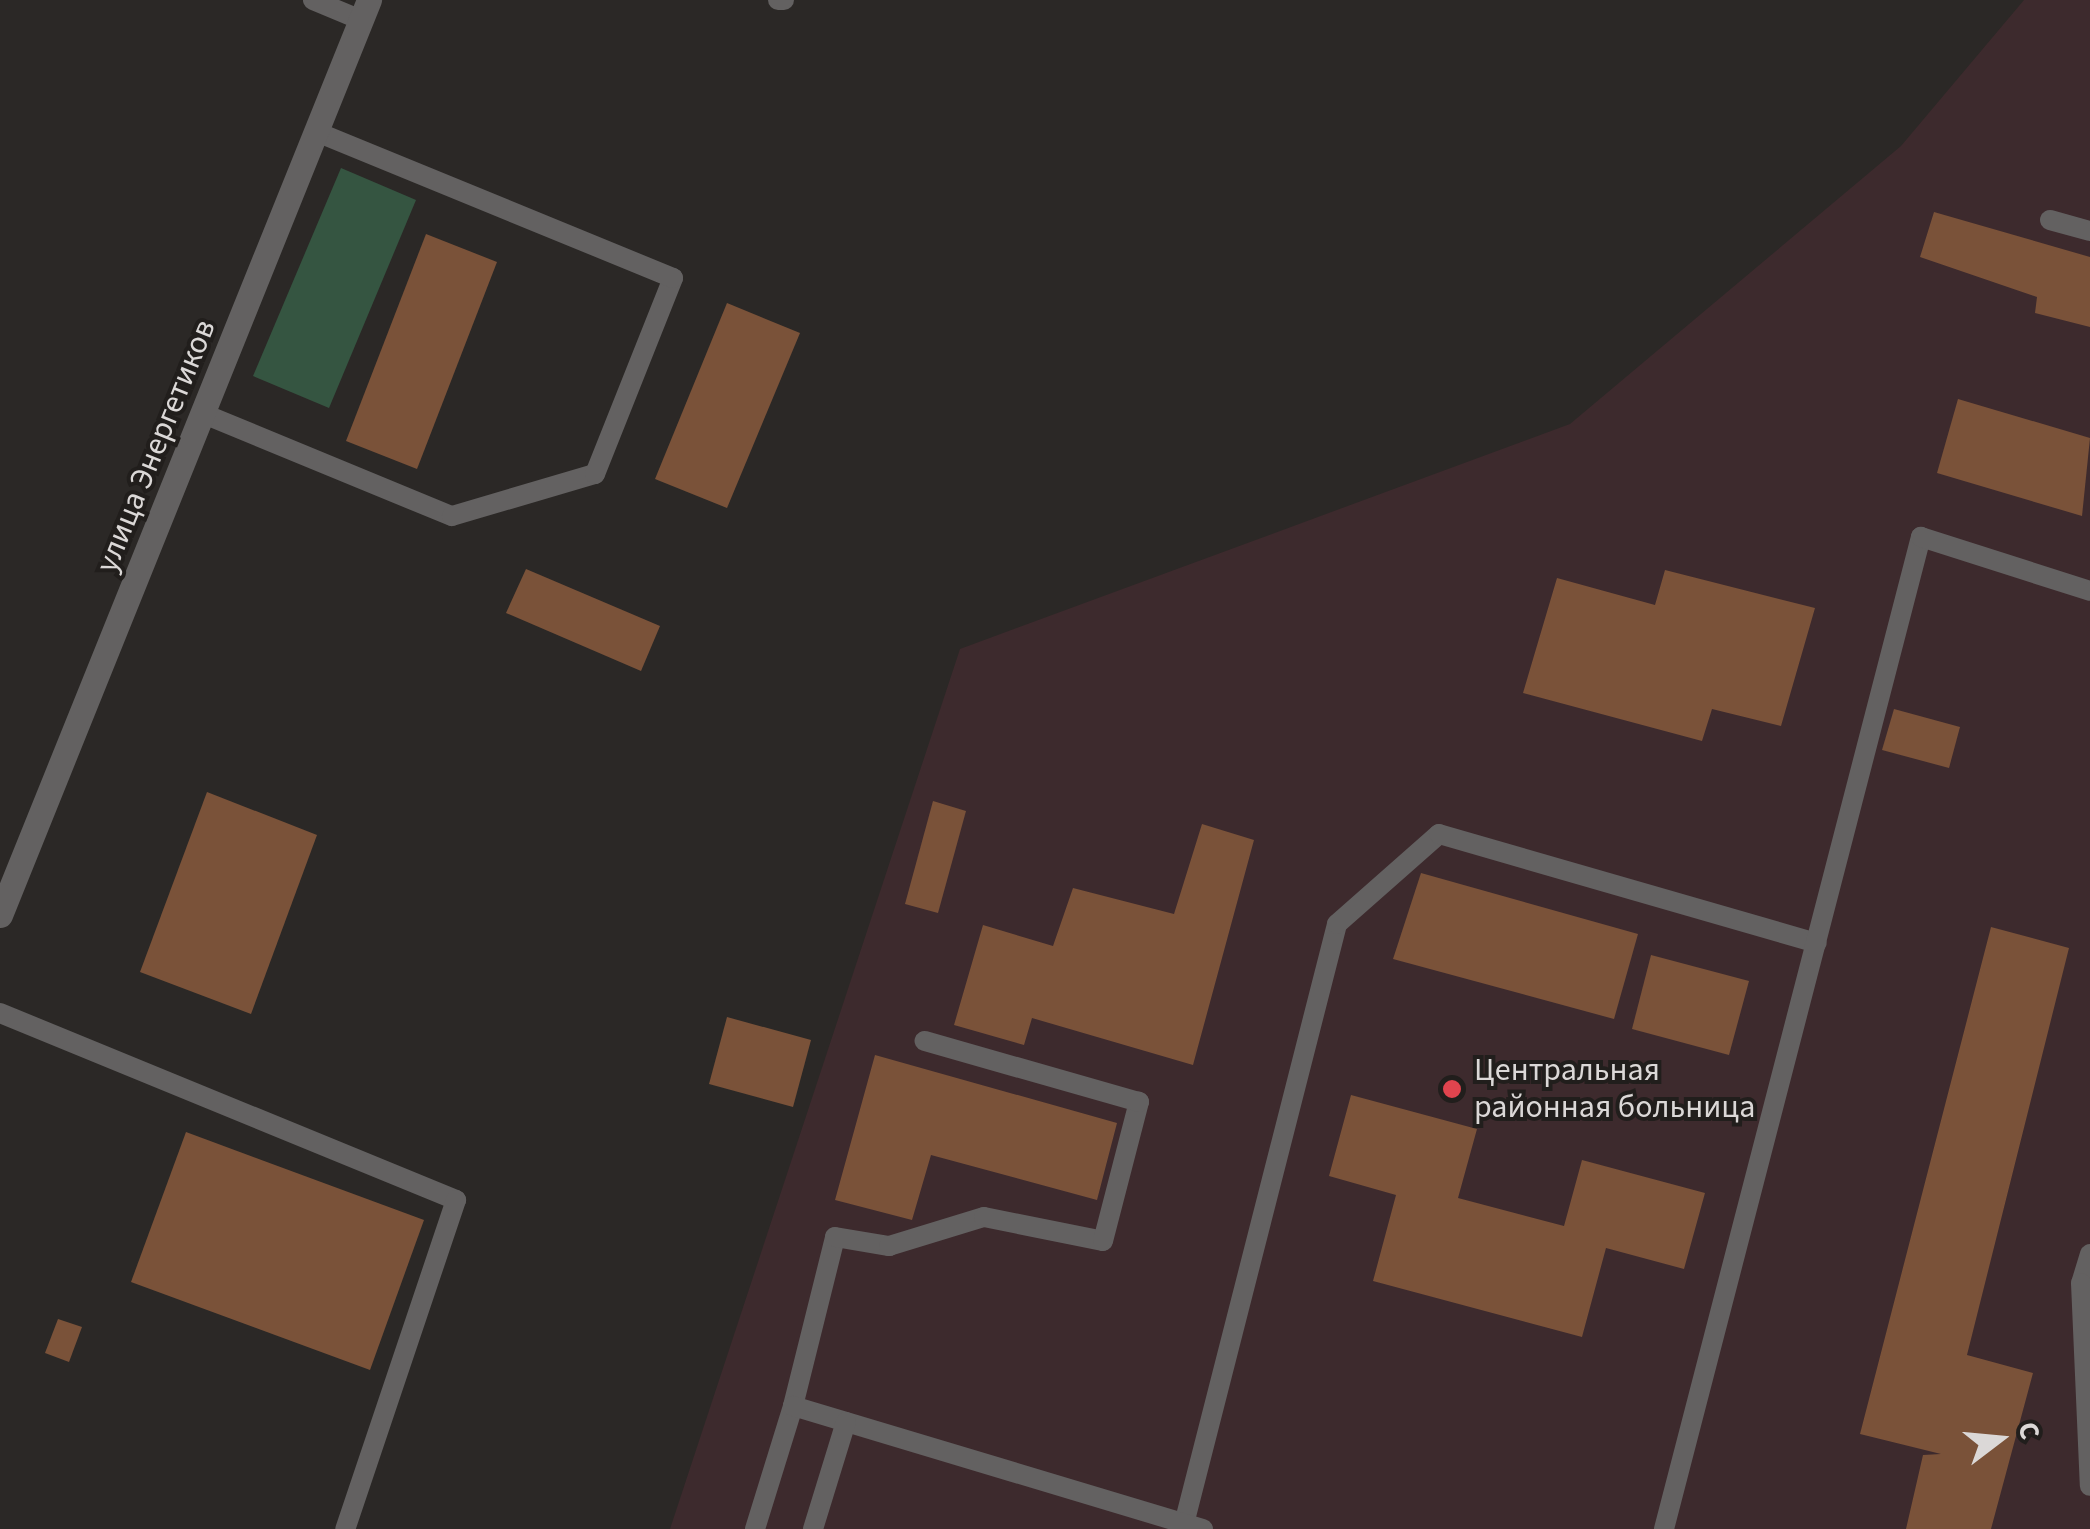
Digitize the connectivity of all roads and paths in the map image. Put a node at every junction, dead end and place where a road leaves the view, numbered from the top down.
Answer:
1 (313, 0) edge
2 (365, 10) edge
3 (319, 133) junction
4 (2050, 220) dead end
5 (2090, 231) edge
6 (204, 414) junction
7 (2090, 591) edge
8 (0, 915) edge
9 (1817, 944) junction
10 (0, 1013) edge
11 (926, 1041) dead end
12 (2090, 1254) edge
13 (793, 1406) junction
14 (846, 1422) junction
15 (2090, 1486) edge
16 (1194, 1526) edge
17 (345, 1529) edge
18 (756, 1529) edge
19 (813, 1529) edge
20 (1664, 1529) edge

1 - 2 lane
2 - 3 street, улица Энергетиков
3 - 6 street, улица Энергетиков
3 - 6 lane
4 - 5 lane
6 - 8 street, улица Энергетиков
7 - 9 lane
9 - 16 lane
9 - 20 lane
10 - 17 lane
11 - 13 lane
12 - 15 lane
13 - 14 lane
13 - 18 lane
14 - 16 lane
14 - 19 lane

